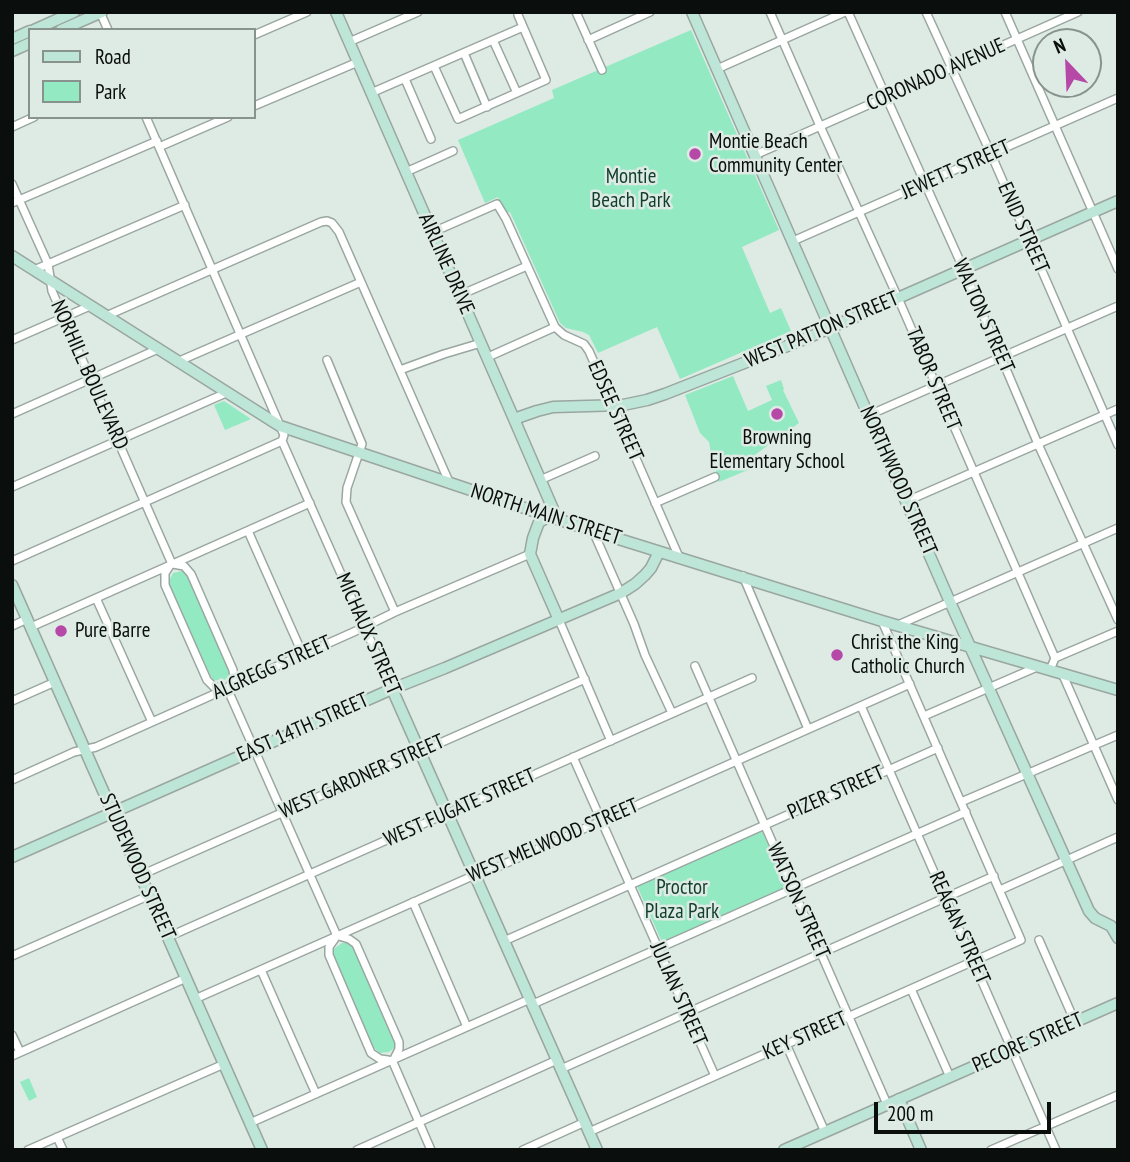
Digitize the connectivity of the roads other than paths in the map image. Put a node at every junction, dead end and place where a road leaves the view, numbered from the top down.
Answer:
1 (74, 12) edge
2 (101, 12) edge
3 (307, 12) edge
4 (336, 12) edge
5 (418, 12) edge
6 (576, 12) edge
7 (650, 12) edge
8 (692, 12) edge
9 (770, 12) edge
10 (846, 12) edge
11 (926, 12) edge
12 (1004, 12) edge
13 (1079, 12) edge
14 (518, 15) dead end
15 (523, 27) junction
16 (39, 28) edge
17 (65, 28) edge
18 (256, 34) edge
19 (493, 40) junction
20 (588, 40) junction
21 (782, 40) junction
22 (1017, 40) junction
23 (349, 42) junction
24 (28, 44) edge
25 (12, 51) edge
26 (464, 53) junction
27 (358, 62) junction
28 (434, 66) junction
29 (717, 69) junction
30 (951, 69) junction
31 (602, 70) dead end
32 (404, 79) junction
33 (371, 93) junction
34 (517, 93) junction
35 (887, 97) junction
36 (1118, 98) edge
37 (256, 105) edge
38 (487, 107) junction
39 (30, 119) edge
40 (147, 119) edge
41 (223, 119) edge
42 (820, 126) junction
43 (1055, 126) junction
44 (12, 127) edge
45 (431, 139) dead end
46 (158, 144) junction
47 (453, 151) dead end
48 (991, 154) junction
49 (755, 155) junction
50 (406, 172) junction
51 (12, 184) edge
52 (925, 184) junction
53 (1118, 201) edge
54 (16, 202) edge
55 (185, 205) junction
56 (859, 212) junction
57 (1093, 212) junction
58 (433, 233) junction
59 (1029, 240) junction
60 (793, 241) junction
61 (15, 261) edge
62 (48, 264) junction
63 (527, 266) junction
64 (963, 268) junction
65 (1118, 269) edge
66 (34, 270) junction
67 (213, 270) junction
68 (50, 281) junction
69 (361, 282) junction
70 (460, 295) junction
71 (898, 298) junction
72 (90, 306) junction
73 (1118, 306) edge
74 (106, 316) junction
75 (64, 317) junction
76 (555, 327) junction
77 (831, 327) junction
78 (1067, 328) junction
79 (241, 334) junction
80 (12, 340) edge
81 (481, 343) junction
82 (158, 349) junction
83 (488, 357) junction
84 (1002, 357) junction
85 (327, 360) dead end
86 (177, 362) junction
87 (400, 370) junction
88 (91, 379) junction
89 (936, 386) junction
90 (226, 393) junction
91 (612, 406) junction
92 (1118, 409) edge
93 (12, 414) edge
94 (869, 415) junction
95 (1104, 415) junction
96 (514, 419) junction
97 (280, 426) junction
98 (117, 440) junction
99 (282, 441) junction
100 (1038, 444) junction
101 (1118, 445) edge
102 (358, 453) junction
103 (595, 456) dead end
104 (973, 472) junction
105 (715, 477) dead end
106 (540, 480) junction
107 (450, 484) junction
108 (12, 487) edge
109 (907, 501) junction
110 (145, 502) junction
111 (310, 503) junction
112 (655, 503) junction
113 (550, 516) junction
114 (1118, 528) edge
115 (248, 531) junction
116 (593, 531) junction
117 (1083, 543) junction
118 (659, 552) junction
119 (530, 554) junction
120 (679, 557) junction
121 (12, 561) edge
122 (172, 564) junction
123 (1017, 572) junction
124 (743, 576) junction
125 (12, 585) edge
126 (621, 593) junction
127 (96, 598) junction
128 (950, 602) junction
129 (394, 612) junction
130 (559, 620) junction
131 (1118, 620) edge
132 (882, 621) junction
133 (29, 623) junction
134 (898, 625) junction
135 (12, 626) edge
136 (364, 627) junction
137 (1118, 631) edge
138 (971, 647) junction
139 (303, 654) junction
140 (1055, 658) junction
141 (695, 666) dead end
142 (1037, 667) junction
143 (1050, 670) junction
144 (1062, 673) junction
145 (752, 678) dead end
146 (585, 679) junction
147 (55, 682) junction
148 (910, 684) junction
149 (227, 688) junction
150 (989, 688) junction
151 (392, 689) junction
152 (1118, 690) edge
153 (709, 697) junction
154 (12, 701) edge
155 (861, 706) junction
156 (672, 713) junction
157 (924, 716) junction
158 (152, 722) junction
159 (808, 729) junction
160 (1118, 735) edge
161 (611, 741) junction
162 (1093, 745) junction
163 (938, 748) junction
164 (86, 749) junction
165 (253, 749) junction
166 (421, 751) junction
167 (573, 757) junction
168 (736, 761) junction
169 (889, 770) junction
170 (1028, 774) junction
171 (12, 780) edge
172 (1118, 800) edge
173 (961, 802) junction
174 (113, 812) junction
175 (965, 812) junction
176 (282, 813) junction
177 (448, 813) junction
178 (602, 821) junction
179 (765, 824) junction
180 (917, 834) junction
181 (1118, 837) edge
182 (12, 858) edge
183 (1066, 860) junction
184 (310, 874) junction
185 (141, 875) junction
186 (475, 875) junction
187 (993, 876) junction
188 (630, 884) junction
189 (793, 889) junction
190 (1000, 890) junction
191 (150, 895) junction
192 (945, 897) junction
193 (412, 902) junction
194 (337, 936) junction
195 (168, 937) junction
196 (1118, 938) edge
197 (1039, 940) dead end
198 (504, 941) junction
199 (658, 949) junction
200 (821, 953) junction
201 (12, 956) edge
202 (973, 961) junction
203 (261, 970) junction
204 (186, 978) junction
205 (911, 989) junction
206 (195, 999) junction
207 (531, 1002) junction
208 (1118, 1003) edge
209 (687, 1013) junction
210 (849, 1017) junction
211 (1075, 1022) junction
212 (467, 1027) junction
213 (12, 1035) edge
214 (786, 1044) junction
215 (1012, 1050) junction
216 (16, 1054) edge
217 (392, 1060) junction
218 (224, 1063) junction
219 (559, 1064) junction
220 (715, 1076) junction
221 (950, 1077) junction
222 (316, 1094) junction
223 (1118, 1095) edge
224 (899, 1099) junction
225 (887, 1104) junction
226 (419, 1122) junction
227 (250, 1123) junction
228 (1046, 1126) junction
229 (587, 1127) junction
230 (825, 1132) junction
231 (57, 1137) junction
232 (799, 1147) edge
233 (258, 1148) edge
234 (28, 1150) edge
235 (63, 1150) edge
236 (357, 1150) edge
237 (431, 1150) edge
238 (523, 1150) edge
239 (597, 1150) edge
240 (784, 1150) edge
241 (920, 1150) edge
242 (991, 1150) edge
243 (1056, 1150) edge

1 - 16 street
2 - 17 street
3 - 18 street
4 - 23 street, AIRLINE DRIVE
5 - 23 street
6 - 20 street
7 - 20 street
8 - 29 street, NORTHWOOD STREET
9 - 21 street, TABOR STREET
10 - 21 street
10 - 35 street, WALTON STREET
11 - 30 street, ENID STREET
12 - 22 street
13 - 22 street, CORONADO AVENUE
14 - 15 street
15 - 19 street
15 - 34 street
19 - 26 street
19 - 34 street
20 - 31 street
21 - 29 street
21 - 42 street, TABOR STREET
22 - 30 street, CORONADO AVENUE
22 - 43 street
23 - 27 street, AIRLINE DRIVE
24 - 25 street
26 - 28 street
26 - 38 street
27 - 33 street, AIRLINE DRIVE
27 - 37 street
28 - 32 street
28 - 38 street
29 - 49 street, NORTHWOOD STREET
30 - 35 street, CORONADO AVENUE
30 - 48 street, ENID STREET
32 - 33 street
32 - 45 street
33 - 50 street, AIRLINE DRIVE
34 - 38 street
35 - 42 street, CORONADO AVENUE
35 - 52 street, WALTON STREET
36 - 43 street, JEWETT STREET
39 - 44 street
40 - 46 street, MICHAUX STREET
41 - 46 street
42 - 49 street, CORONADO AVENUE
42 - 56 street, TABOR STREET
43 - 48 street, JEWETT STREET
43 - 57 street
46 - 54 street
46 - 55 street, MICHAUX STREET
47 - 50 street
48 - 52 street, JEWETT STREET
48 - 59 street, ENID STREET
49 - 60 street, NORTHWOOD STREET
50 - 58 street, AIRLINE DRIVE
51 - 54 street, NORHILL BOULEVARD
52 - 56 street, JEWETT STREET
52 - 64 street, WALTON STREET
53 - 57 street, WEST PATTON STREET
54 - 62 street, NORHILL BOULEVARD
55 - 62 street
55 - 67 street, MICHAUX STREET
56 - 60 street, JEWETT STREET
56 - 71 street, TABOR STREET
57 - 59 street, WEST PATTON STREET
57 - 65 street
58 - 63 street
58 - 70 street, AIRLINE DRIVE
59 - 64 street, WEST PATTON STREET
59 - 78 street, ENID STREET
60 - 77 street, NORTHWOOD STREET
61 - 66 street, NORTH MAIN STREET
62 - 66 street
62 - 68 street, NORHILL BOULEVARD
63 - 70 street
63 - 76 street
64 - 71 street, WEST PATTON STREET
64 - 84 street, WALTON STREET
66 - 68 street, NORTH MAIN STREET
67 - 69 street
67 - 74 street
67 - 79 street, MICHAUX STREET
68 - 72 street, NORTH MAIN STREET
68 - 75 street, NORHILL BOULEVARD
69 - 79 street
69 - 87 street
70 - 81 street, AIRLINE DRIVE
71 - 77 street, WEST PATTON STREET
71 - 89 street, TABOR STREET
72 - 74 street, NORTH MAIN STREET
72 - 75 street
73 - 78 street
74 - 82 street, NORTH MAIN STREET
75 - 80 street
75 - 88 street, NORHILL BOULEVARD
76 - 83 street
76 - 91 street, EDSEE STREET
77 - 91 street, WEST PATTON STREET
77 - 94 street, NORTHWOOD STREET
78 - 84 street
78 - 95 street, ENID STREET
79 - 86 street
79 - 97 street, MICHAUX STREET
81 - 83 street, AIRLINE DRIVE
81 - 87 street
82 - 86 street, NORTH MAIN STREET
82 - 88 street
83 - 96 street, AIRLINE DRIVE
84 - 89 street
84 - 100 street, WALTON STREET
85 - 102 street
86 - 90 street, NORTH MAIN STREET
87 - 107 street
88 - 93 street
88 - 98 street, NORHILL BOULEVARD
89 - 94 street
89 - 104 street, TABOR STREET
90 - 97 street, NORTH MAIN STREET
90 - 98 street
91 - 96 street, WEST PATTON STREET
91 - 112 street, EDSEE STREET
92 - 95 street
94 - 109 street, NORTHWOOD STREET
95 - 100 street
95 - 101 street, ENID STREET
96 - 106 street, AIRLINE DRIVE
97 - 99 street, MICHAUX STREET
97 - 102 street, NORTH MAIN STREET
98 - 108 street
98 - 110 street, NORHILL BOULEVARD
99 - 110 street
99 - 111 street, MICHAUX STREET
100 - 104 street
100 - 117 street, WALTON STREET
102 - 107 street, NORTH MAIN STREET
102 - 129 street
103 - 106 street
104 - 109 street
104 - 123 street, TABOR STREET
105 - 112 street
106 - 113 street, AIRLINE DRIVE
107 - 113 street, NORTH MAIN STREET
109 - 128 street, NORTHWOOD STREET
110 - 121 street
110 - 122 street, NORHILL BOULEVARD
111 - 115 street
111 - 136 street, MICHAUX STREET
112 - 120 street, EDSEE STREET
113 - 116 street, NORTH MAIN STREET
113 - 119 street
114 - 117 street
115 - 122 street
115 - 139 street
116 - 118 street, NORTH MAIN STREET
116 - 126 street
117 - 123 street
117 - 131 street, WALTON STREET
118 - 120 street, NORTH MAIN STREET
118 - 126 street, EAST 14TH STREET
119 - 129 street, ALGREGG STREET
119 - 130 street
120 - 124 street, NORTH MAIN STREET
122 - 127 street
122 - 149 street, NORHILL BOULEVARD
122 - 149 street, NORHILL BOULEVARD
123 - 128 street
123 - 140 street, TABOR STREET
124 - 132 street, NORTH MAIN STREET
124 - 159 street
125 - 133 street, STUDEWOOD STREET
126 - 130 street, EAST 14TH STREET
126 - 156 street
127 - 133 street
127 - 158 street
128 - 134 street
128 - 138 street, NORTHWOOD STREET
129 - 136 street, ALGREGG STREET
130 - 146 street
130 - 151 street, EAST 14TH STREET
132 - 134 street, NORTH MAIN STREET
132 - 148 street
133 - 135 street
133 - 147 street, STUDEWOOD STREET
134 - 138 street, NORTH MAIN STREET
136 - 139 street, ALGREGG STREET
136 - 151 street, MICHAUX STREET
137 - 140 street
138 - 142 street, NORTH MAIN STREET
138 - 150 street, NORTHWOOD STREET
139 - 149 street, ALGREGG STREET
140 - 143 street
141 - 153 street, WATSON STREET
142 - 143 street, NORTH MAIN STREET
142 - 150 street
143 - 144 street, NORTH MAIN STREET
144 - 152 street, NORTH MAIN STREET
144 - 162 street
145 - 153 street, WEST FUGATE STREET
146 - 161 street
146 - 166 street, WEST GARDNER STREET
147 - 154 street
147 - 164 street, STUDEWOOD STREET
148 - 155 street, WEST MELWOOD STREET
148 - 157 street
149 - 158 street, ALGREGG STREET
149 - 165 street, NORHILL BOULEVARD
150 - 157 street
150 - 170 street, NORTHWOOD STREET
151 - 165 street, EAST 14TH STREET
151 - 166 street, MICHAUX STREET
153 - 156 street, WEST FUGATE STREET
153 - 168 street, WATSON STREET
155 - 159 street, WEST MELWOOD STREET
155 - 169 street, REAGAN STREET
156 - 161 street, WEST FUGATE STREET
157 - 163 street
158 - 164 street, ALGREGG STREET
159 - 168 street, WEST MELWOOD STREET
160 - 162 street
161 - 167 street, WEST FUGATE STREET
162 - 170 street
162 - 172 street
163 - 169 street, PIZER STREET
163 - 173 street
164 - 171 street, ALGREGG STREET
164 - 174 street, STUDEWOOD STREET
165 - 174 street, EAST 14TH STREET
165 - 176 street, NORHILL BOULEVARD
166 - 176 street, WEST GARDNER STREET
166 - 177 street, MICHAUX STREET
167 - 177 street, WEST FUGATE STREET
167 - 178 street, JULIAN STREET
168 - 178 street, WEST MELWOOD STREET
168 - 179 street, WATSON STREET
169 - 179 street, PIZER STREET
169 - 180 street, REAGAN STREET
170 - 173 street
170 - 183 street, NORTHWOOD STREET
173 - 175 street
174 - 182 street, EAST 14TH STREET
174 - 185 street, STUDEWOOD STREET
175 - 180 street
175 - 187 street
176 - 184 street, NORHILL BOULEVARD
176 - 185 street, WEST GARDNER STREET
177 - 184 street, WEST FUGATE STREET
177 - 186 street, MICHAUX STREET
178 - 186 street, WEST MELWOOD STREET
178 - 188 street, JULIAN STREET
179 - 188 street, PIZER STREET
179 - 189 street, WATSON STREET
180 - 189 street
180 - 192 street, REAGAN STREET
181 - 183 street
183 - 190 street
183 - 196 street, NORTHWOOD STREET
184 - 194 street, NORHILL BOULEVARD
184 - 195 street, WEST FUGATE STREET
185 - 191 street, STUDEWOOD STREET
186 - 193 street, WEST MELWOOD STREET
186 - 198 street, MICHAUX STREET
187 - 190 street
187 - 192 street
188 - 198 street, PIZER STREET
188 - 199 street, JULIAN STREET
189 - 199 street
189 - 200 street, WATSON STREET
190 - 202 street, KEY STREET
191 - 195 street, STUDEWOOD STREET
191 - 201 street
192 - 200 street
192 - 202 street, REAGAN STREET
193 - 194 street, WEST MELWOOD STREET
193 - 212 street
194 - 203 street, WEST MELWOOD STREET
194 - 217 street, NORHILL BOULEVARD
194 - 217 street, NORHILL BOULEVARD
195 - 204 street, STUDEWOOD STREET
197 - 211 street
198 - 207 street, MICHAUX STREET
199 - 207 street
199 - 209 street, JULIAN STREET
200 - 209 street
200 - 210 street, WATSON STREET
202 - 205 street, KEY STREET
202 - 215 street, REAGAN STREET
203 - 206 street, WEST MELWOOD STREET
203 - 222 street
204 - 206 street, STUDEWOOD STREET
204 - 216 street
205 - 210 street, KEY STREET
205 - 221 street
206 - 218 street, STUDEWOOD STREET
207 - 212 street
207 - 219 street, MICHAUX STREET
208 - 211 street, PECORE STREET
209 - 219 street
209 - 220 street, JULIAN STREET
210 - 214 street, KEY STREET
210 - 225 street, WATSON STREET
211 - 215 street, PECORE STREET
212 - 217 street
213 - 216 street
214 - 220 street, KEY STREET
214 - 230 street
215 - 221 street, PECORE STREET
215 - 228 street, REAGAN STREET
217 - 222 street
217 - 226 street, NORHILL BOULEVARD
218 - 227 street, STUDEWOOD STREET
218 - 231 street
219 - 226 street
219 - 229 street, MICHAUX STREET
220 - 229 street, KEY STREET
221 - 224 street, PECORE STREET
222 - 227 street
223 - 228 street
224 - 225 street, PECORE STREET
224 - 241 street
225 - 230 street, PECORE STREET
226 - 236 street
226 - 237 street, NORHILL BOULEVARD
227 - 233 street, STUDEWOOD STREET
228 - 242 street
228 - 243 street, REAGAN STREET
229 - 238 street, KEY STREET
229 - 239 street, MICHAUX STREET
230 - 232 street, PECORE STREET
231 - 234 street
231 - 235 street
232 - 240 street, PECORE STREET

